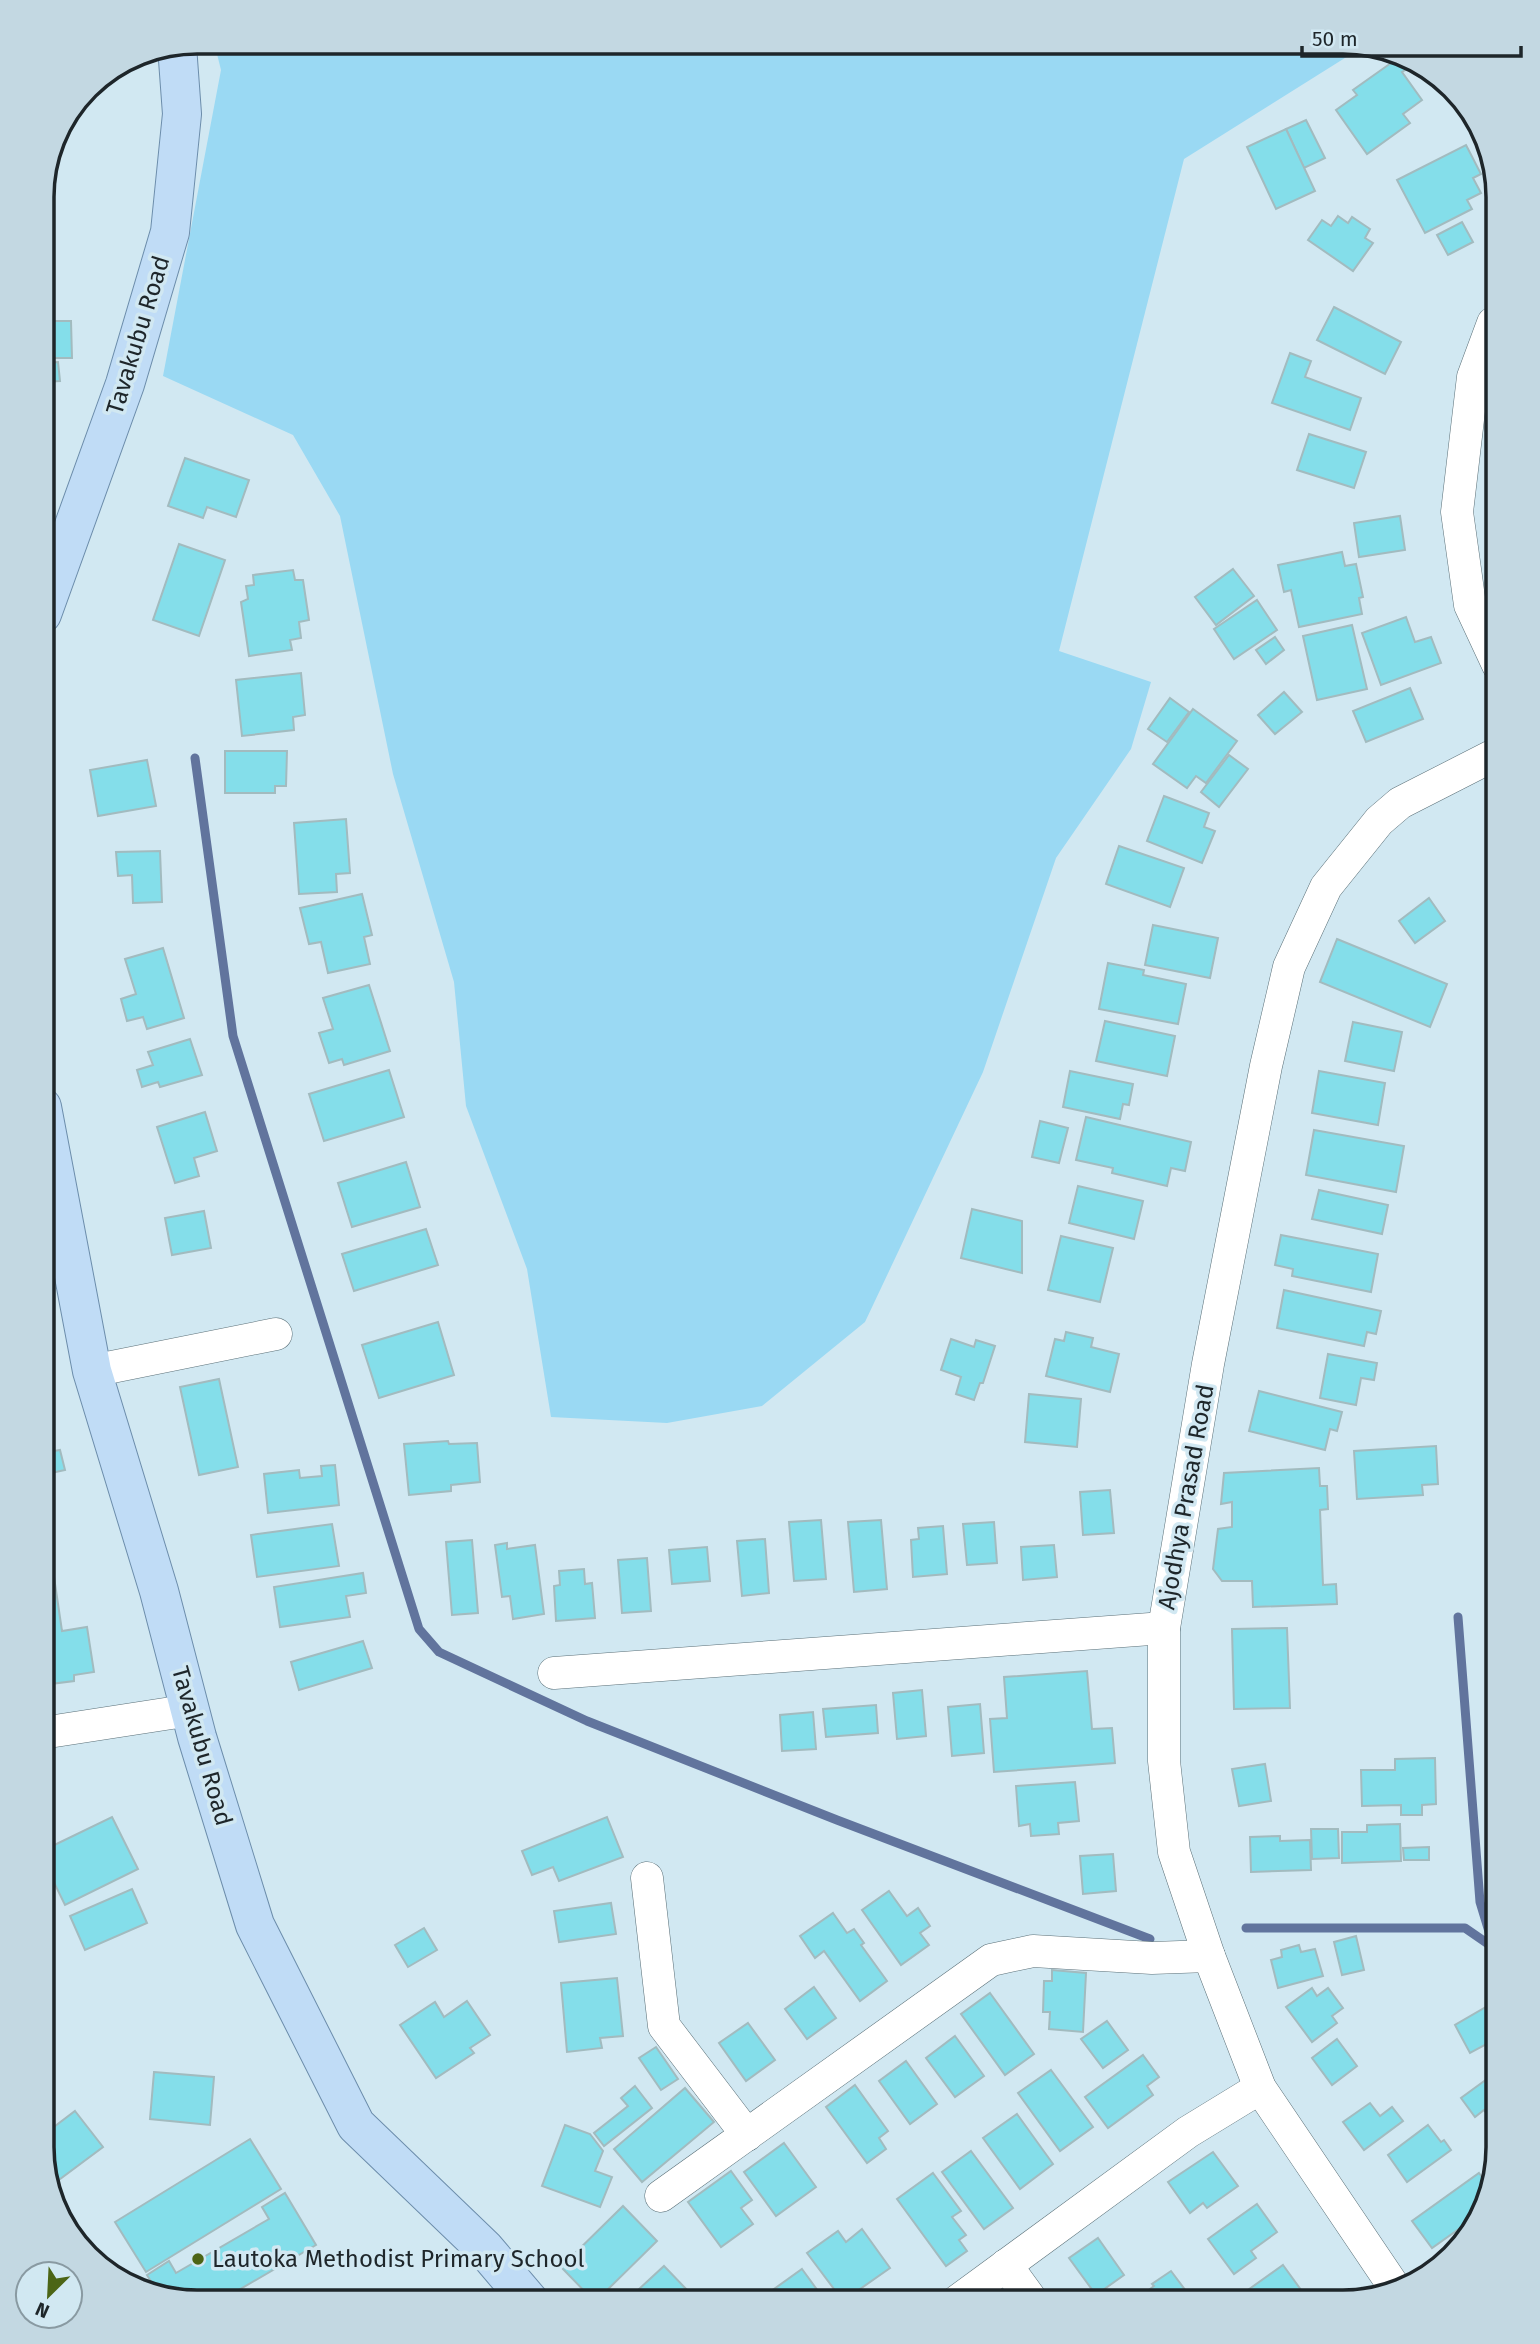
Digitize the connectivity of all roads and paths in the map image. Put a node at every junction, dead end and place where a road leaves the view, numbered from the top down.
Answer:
1 (178, 56) edge
2 (1486, 342) edge
3 (55, 579) edge
4 (1486, 639) edge
5 (1486, 759) edge
6 (54, 1173) edge
7 (276, 1334) dead end
8 (92, 1371) junction
9 (1164, 1628) junction
10 (554, 1673) dead end
11 (191, 1710) junction
12 (54, 1731) edge
13 (647, 1878) dead end
14 (1209, 1956) junction
15 (1260, 2088) junction
16 (747, 2135) junction
17 (661, 2196) dead end
18 (1006, 2265) junction
19 (1390, 2281) edge
20 (519, 2289) edge
21 (973, 2290) edge
22 (1024, 2290) edge

1 - 3 main road, Tavakubu Road
2 - 4 street
5 - 9 street, Ajodhya Prasad Road
6 - 8 main road, Tavakubu Road
7 - 8 street
8 - 11 main road, Tavakubu Road
9 - 10 street
9 - 14 street, Ajodhya Prasad Road
11 - 12 street
11 - 20 main road, Tavakubu Road
13 - 16 street
14 - 15 street, Ajodhya Prasad Road
14 - 16 street
15 - 18 street
15 - 19 street, Ajodhya Prasad Road
16 - 17 street
18 - 21 street
18 - 22 street

